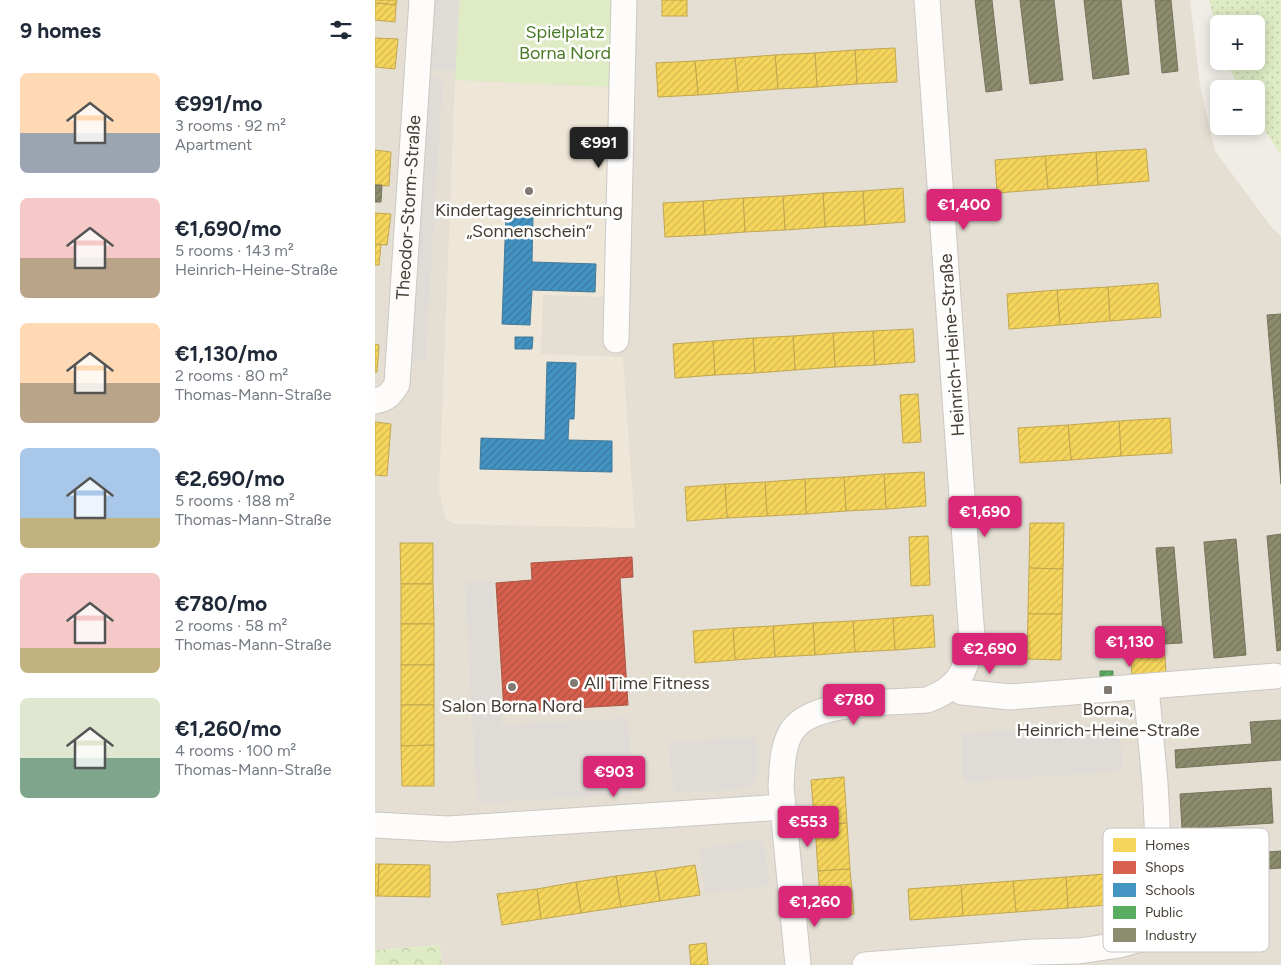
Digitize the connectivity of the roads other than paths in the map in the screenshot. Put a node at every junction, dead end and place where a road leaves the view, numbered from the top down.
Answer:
1 (422, 0) edge
2 (624, 0) edge
3 (927, 0) edge
4 (616, 340) dead end
5 (375, 401) edge
6 (1275, 676) dead end
7 (953, 686) junction
8 (1146, 687) junction
9 (783, 807) junction
10 (375, 825) edge
11 (1157, 828) edge
12 (1103, 951) edge
13 (1080, 958) edge
14 (798, 965) edge
15 (865, 965) edge

1 - 5 street, Theodor-Storm-Straße
2 - 4 street
3 - 7 street, Heinrich-Heine-Straße
6 - 8 street
7 - 8 street
7 - 9 street
8 - 11 street
9 - 10 street
9 - 14 street
12 - 13 street
13 - 15 street

